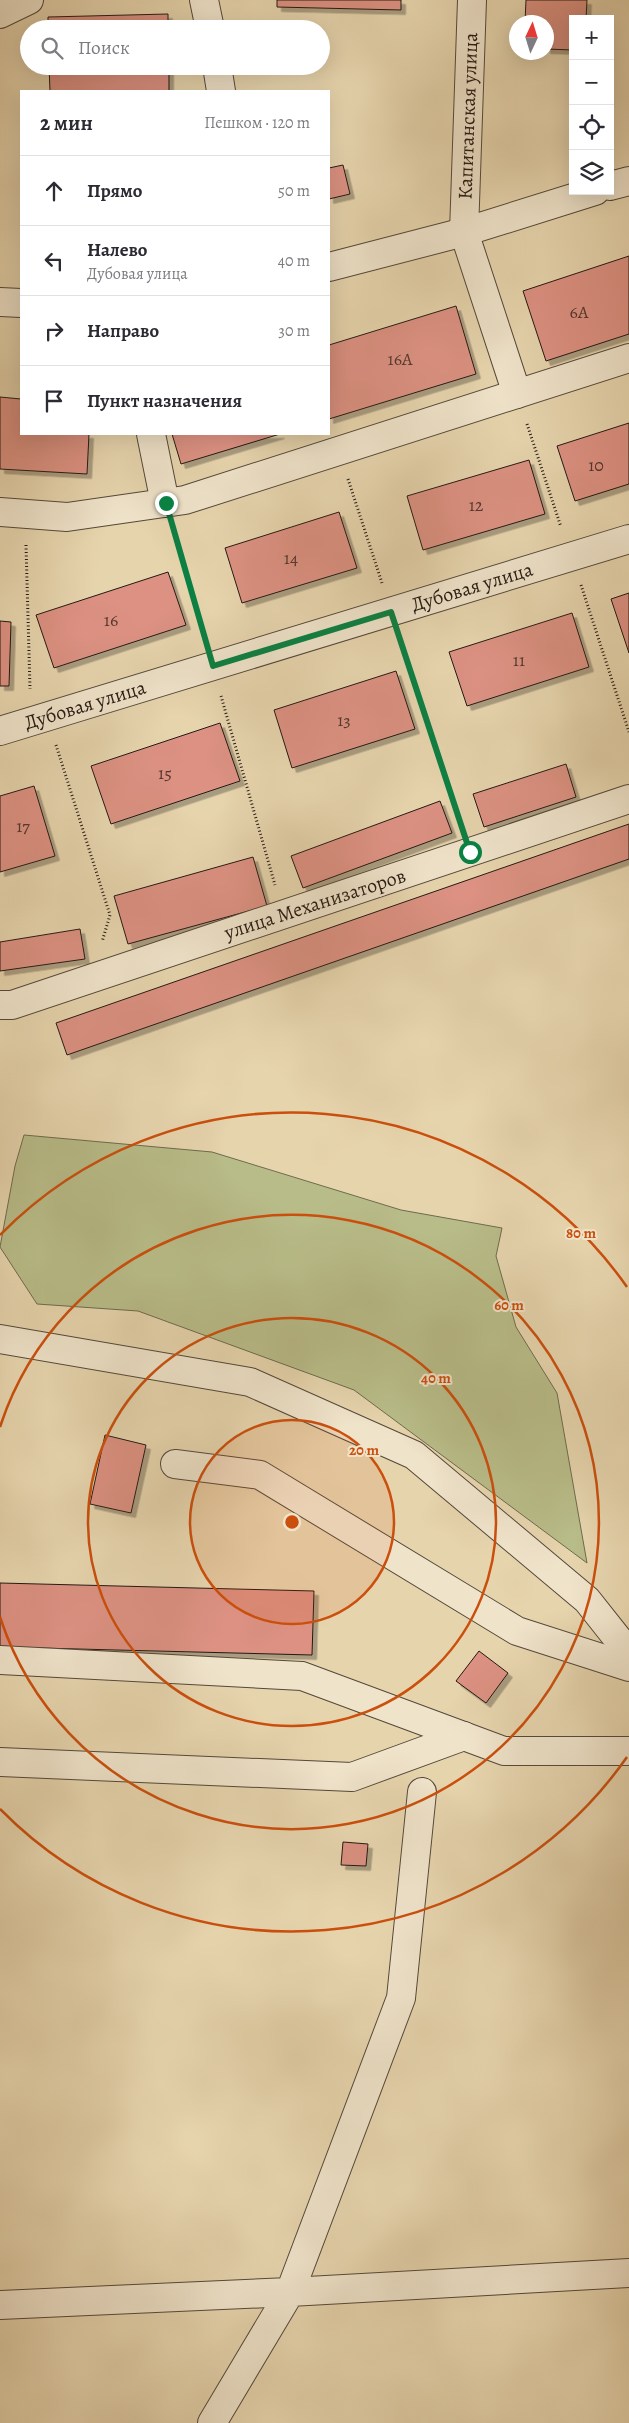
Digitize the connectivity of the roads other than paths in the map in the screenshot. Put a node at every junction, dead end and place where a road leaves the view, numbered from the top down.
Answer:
1 (28, 0) edge
2 (204, 0) edge
3 (472, 0) edge
4 (0, 14) edge
5 (208, 20) edge
6 (218, 75) edge
7 (221, 90) edge
8 (629, 181) edge
9 (614, 185) edge
10 (582, 195) edge
11 (464, 232) junction
12 (330, 267) edge
13 (0, 302) edge
14 (20, 303) edge
15 (629, 358) edge
16 (517, 394) junction
17 (151, 435) edge
18 (166, 503) junction
19 (12, 513) edge
20 (629, 540) edge
21 (0, 731) edge
22 (629, 799) edge
23 (0, 1005) edge
24 (0, 1339) edge
25 (175, 1464) dead end
26 (629, 1653) edge
27 (0, 1660) edge
28 (629, 1667) edge
29 (464, 1736) junction
30 (629, 1751) edge
31 (0, 1762) edge
32 (422, 1792) dead end
33 (629, 2273) edge
34 (290, 2292) junction
35 (0, 2305) edge
36 (212, 2423) edge

1 - 4 street
2 - 5 street
3 - 11 street, Капитанская улица
6 - 7 street
8 - 9 street
10 - 11 street
11 - 12 street
11 - 16 street
13 - 14 street
15 - 16 street
16 - 18 street
17 - 18 street
18 - 19 street
20 - 21 street, Дубовая улица
22 - 23 street, улица Механизаторов
24 - 26 street
25 - 28 street
27 - 29 street
29 - 30 street
29 - 31 street
32 - 34 street
33 - 34 street
34 - 35 street
34 - 36 street

